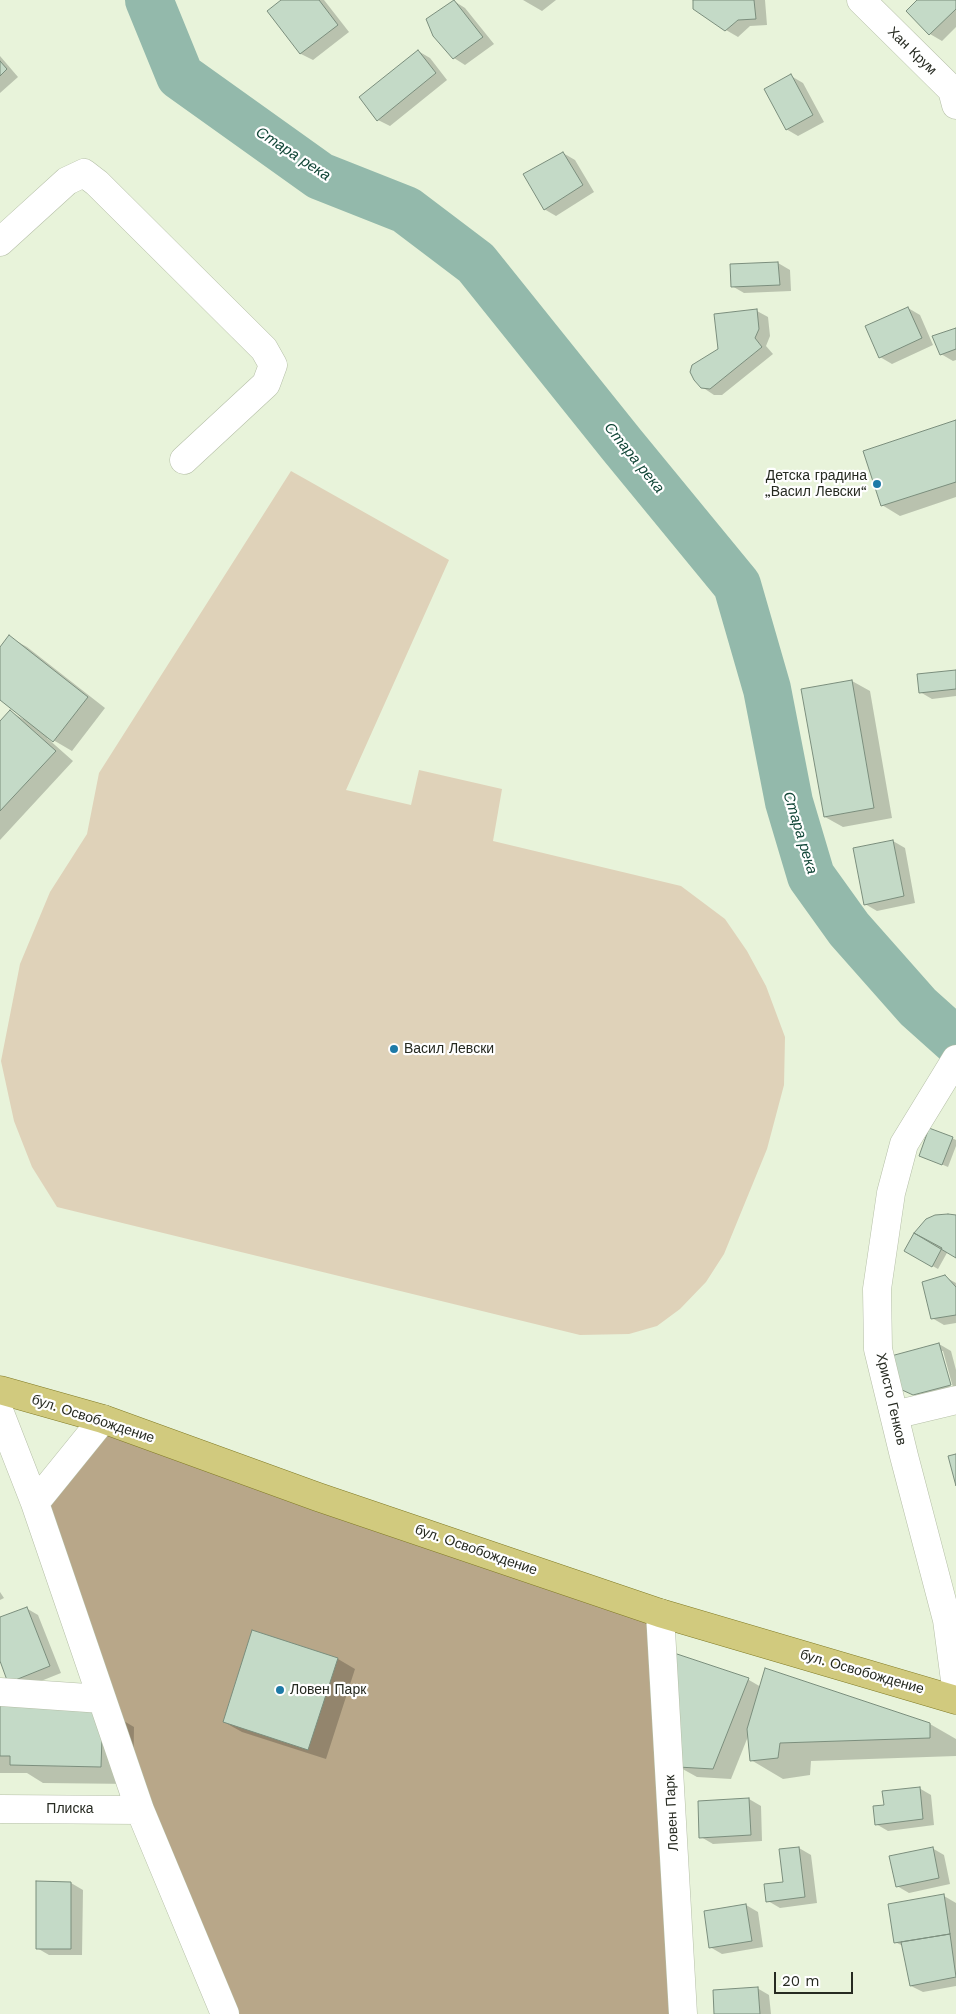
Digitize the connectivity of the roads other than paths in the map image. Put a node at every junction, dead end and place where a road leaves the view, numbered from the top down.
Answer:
1 (861, 0) edge
2 (955, 96) edge
3 (0, 242) edge
4 (184, 460) dead end
5 (956, 1059) edge
6 (0, 1390) edge
7 (956, 1400) edge
8 (0, 1412) edge
9 (894, 1415) junction
10 (103, 1419) junction
11 (35, 1503) junction
12 (660, 1613) junction
13 (956, 1688) edge
14 (0, 1692) edge
15 (102, 1699) junction
16 (956, 1700) edge
17 (0, 1809) edge
18 (140, 1810) junction
19 (224, 2014) edge
20 (683, 2014) edge

1 - 2 street, Хан Крум
3 - 4 street
5 - 9 street, Христо Генков
6 - 10 main road, бул. Освобождение
7 - 9 street
8 - 11 street
9 - 13 street, Христо Генков
10 - 11 street
10 - 12 main road, бул. Освобождение
11 - 15 street
12 - 16 main road, бул. Освобождение
12 - 20 street, Ловен Парк
14 - 15 street
15 - 18 street
17 - 18 street, Плиска
18 - 19 street

